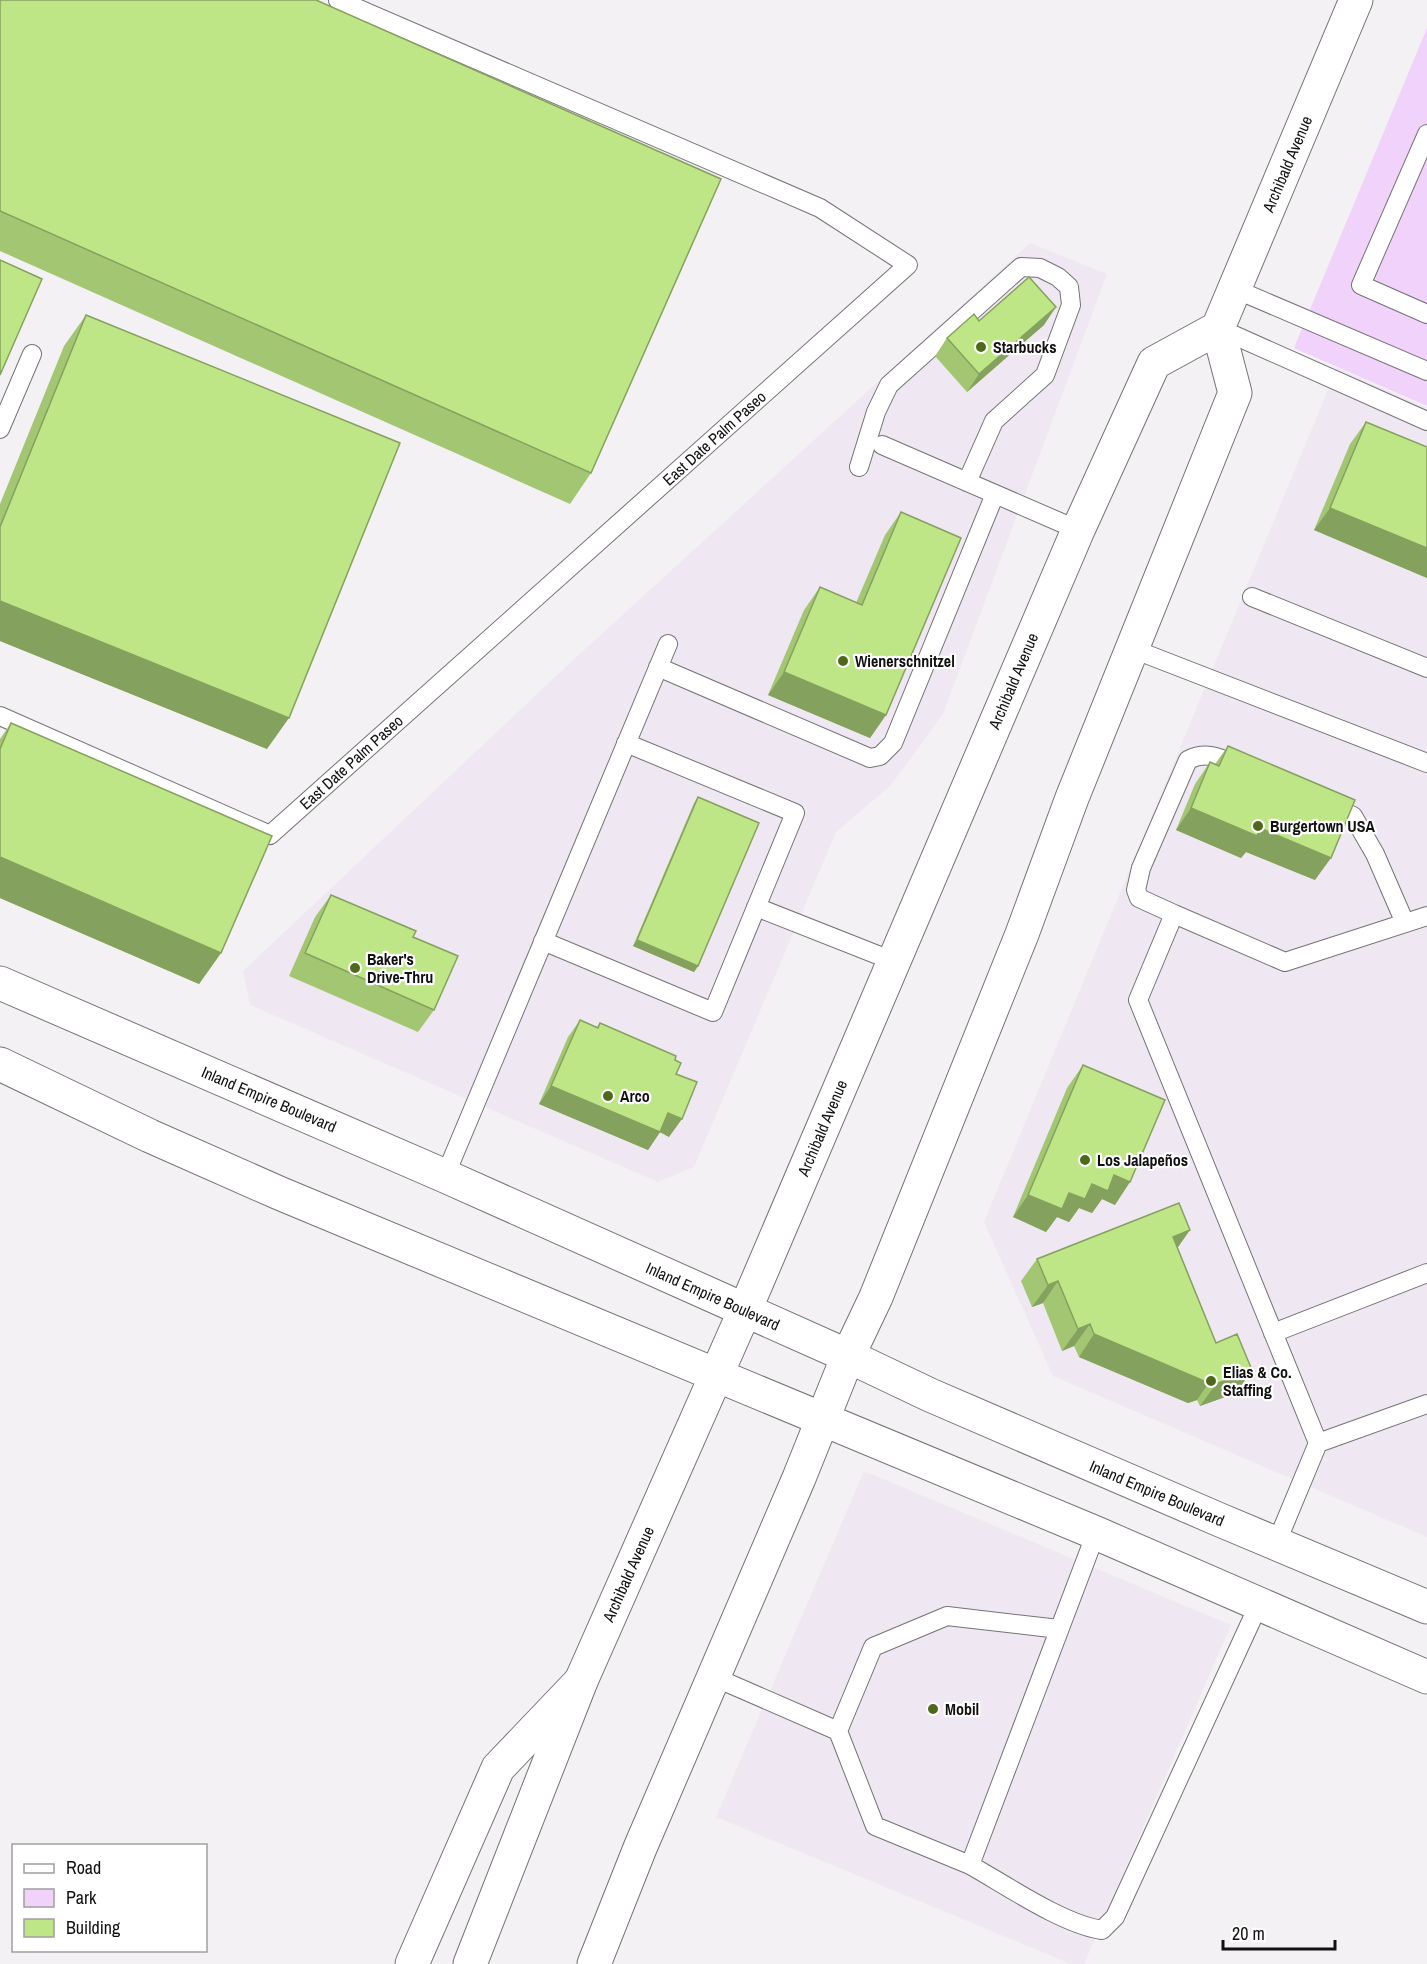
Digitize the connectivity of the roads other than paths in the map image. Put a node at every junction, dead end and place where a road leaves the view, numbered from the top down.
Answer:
1 (338, 0) edge
2 (1356, 0) edge
3 (1427, 134) edge
4 (1234, 289) junction
5 (1427, 314) edge
6 (1218, 328) junction
7 (32, 354) edge
8 (1427, 371) edge
9 (1427, 421) edge
10 (0, 429) edge
11 (882, 445) dead end
12 (859, 467) dead end
13 (967, 482) junction
14 (995, 494) junction
15 (1078, 530) junction
16 (1252, 597) dead end
17 (668, 644) dead end
18 (1133, 649) junction
19 (658, 668) junction
20 (1427, 669) edge
21 (0, 716) edge
22 (626, 743) junction
23 (1427, 763) edge
24 (1260, 775) edge
25 (1311, 798) edge
26 (756, 907) junction
27 (1174, 914) junction
28 (1427, 916) edge
29 (1405, 923) junction
30 (543, 941) junction
31 (893, 961) junction
32 (0, 983) edge
33 (0, 1064) edge
34 (445, 1176) junction
35 (1427, 1274) edge
36 (745, 1310) junction
37 (1274, 1333) junction
38 (848, 1356) junction
39 (716, 1375) junction
40 (1427, 1404) edge
41 (823, 1418) junction
42 (1318, 1443) junction
43 (1096, 1533) junction
44 (1276, 1544) junction
45 (1259, 1604) junction
46 (1427, 1607) edge
47 (1059, 1629) junction
48 (714, 1677) junction
49 (1427, 1677) edge
50 (581, 1681) junction
51 (838, 1731) junction
52 (970, 1864) junction
53 (412, 1964) edge
54 (470, 1964) edge
55 (594, 1964) edge

1 - 21 lane, East Date Palm Paseo
2 - 4 main road, Archibald Avenue
3 - 5 lane
4 - 6 main road, Archibald Avenue
4 - 8 lane
6 - 9 lane
6 - 15 main road, Archibald Avenue
6 - 18 main road
7 - 10 lane
11 - 13 lane
12 - 13 lane
13 - 14 lane
14 - 15 lane
14 - 19 lane
15 - 31 main road, Archibald Avenue
16 - 20 lane
17 - 19 lane
18 - 23 lane
18 - 38 main road
19 - 22 lane
22 - 26 lane
22 - 30 lane
24 - 27 lane
25 - 29 lane
26 - 30 lane
26 - 31 lane
27 - 29 lane
27 - 37 lane
28 - 29 lane
30 - 34 lane
31 - 36 main road, Archibald Avenue
32 - 34 main road, Inland Empire Boulevard
33 - 39 main road
34 - 36 main road, Inland Empire Boulevard
35 - 37 lane
36 - 38 main road, Inland Empire Boulevard
36 - 39 main road, Archibald Avenue
37 - 42 lane
38 - 41 main road
38 - 44 main road, Inland Empire Boulevard
39 - 41 main road
39 - 50 main road, Archibald Avenue
40 - 42 lane
41 - 43 main road
41 - 48 main road
42 - 44 lane
43 - 45 main road
43 - 47 lane
44 - 46 main road, Inland Empire Boulevard
45 - 49 main road
45 - 52 lane
47 - 51 lane
47 - 52 lane
48 - 51 lane
48 - 55 main road
50 - 53 main road
50 - 54 main road, Archibald Avenue
51 - 52 lane

